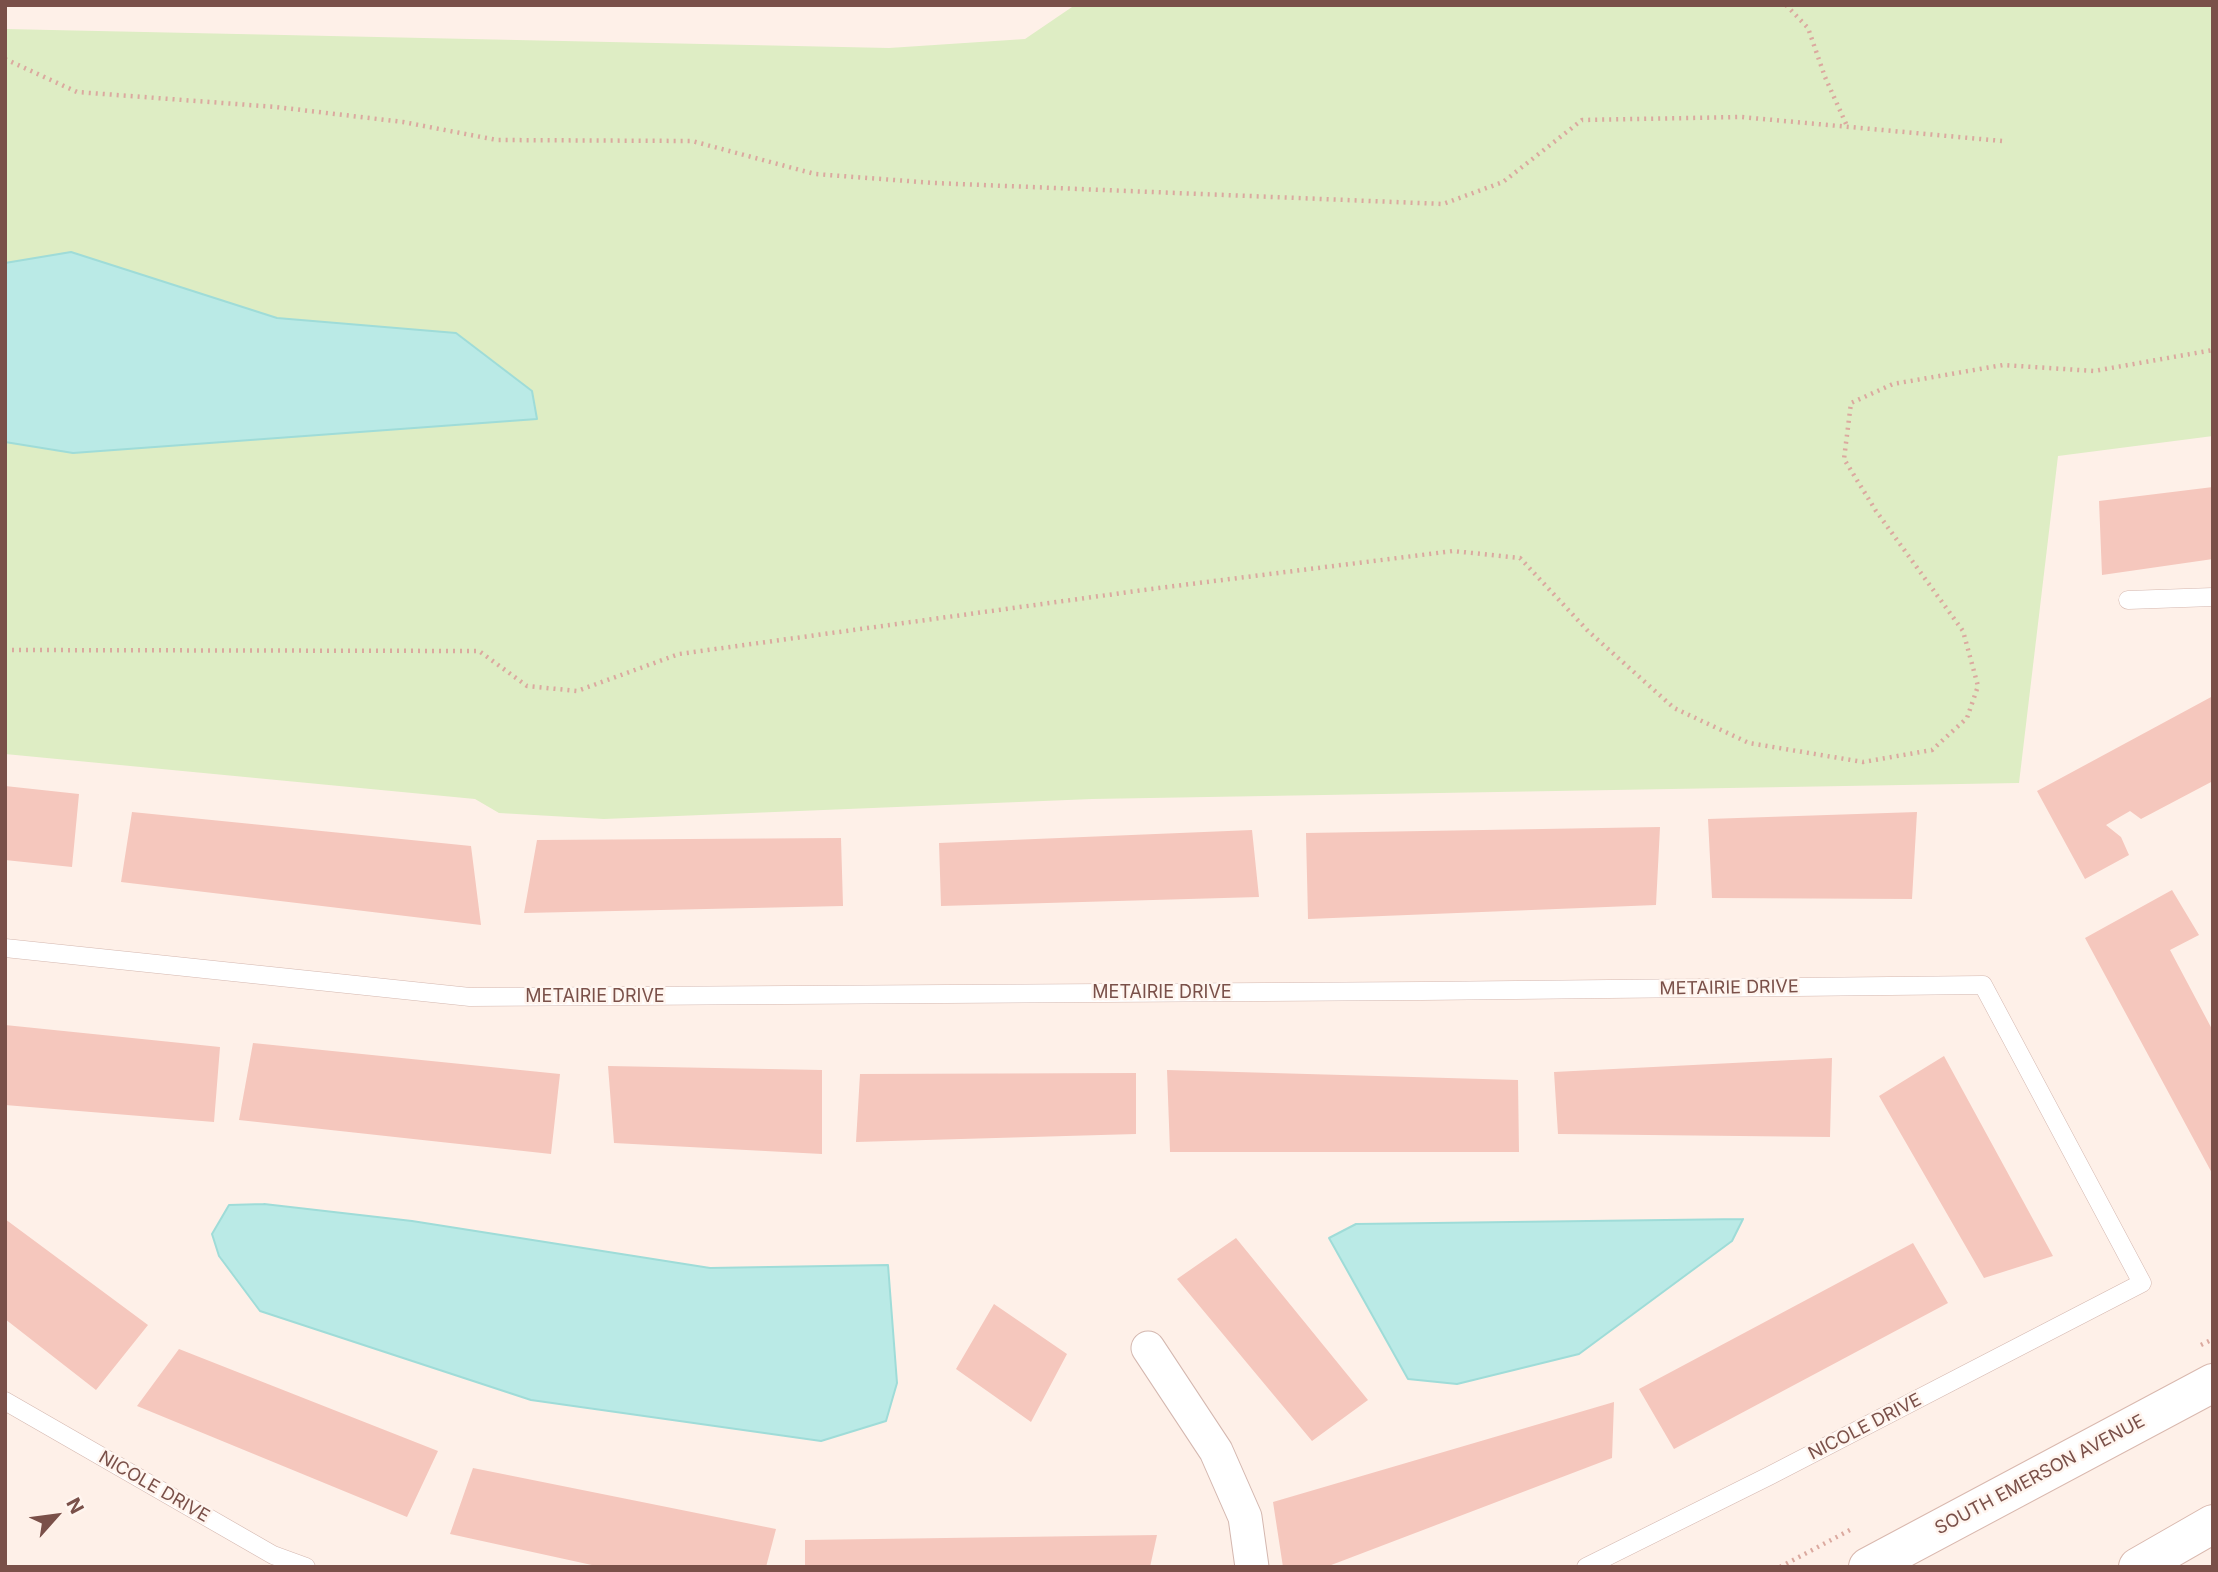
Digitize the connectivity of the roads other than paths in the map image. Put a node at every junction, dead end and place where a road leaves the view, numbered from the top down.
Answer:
1 (2213, 597) edge
2 (2128, 600) dead end
3 (5, 948) edge
4 (2142, 1283) joint
5 (1148, 1348) dead end
6 (2213, 1383) edge
7 (5, 1401) edge
8 (2213, 1524) edge
9 (306, 1567) edge
10 (1252, 1567) edge
11 (1586, 1567) edge
12 (1868, 1567) edge
13 (2138, 1567) edge

1 - 2 lane
3 - 4 lane, METAIRIE DRIVE
4 - 11 lane, NICOLE DRIVE
5 - 10 street
6 - 12 main road, SOUTH EMERSON AVENUE
7 - 9 lane, NICOLE DRIVE
8 - 13 main road

